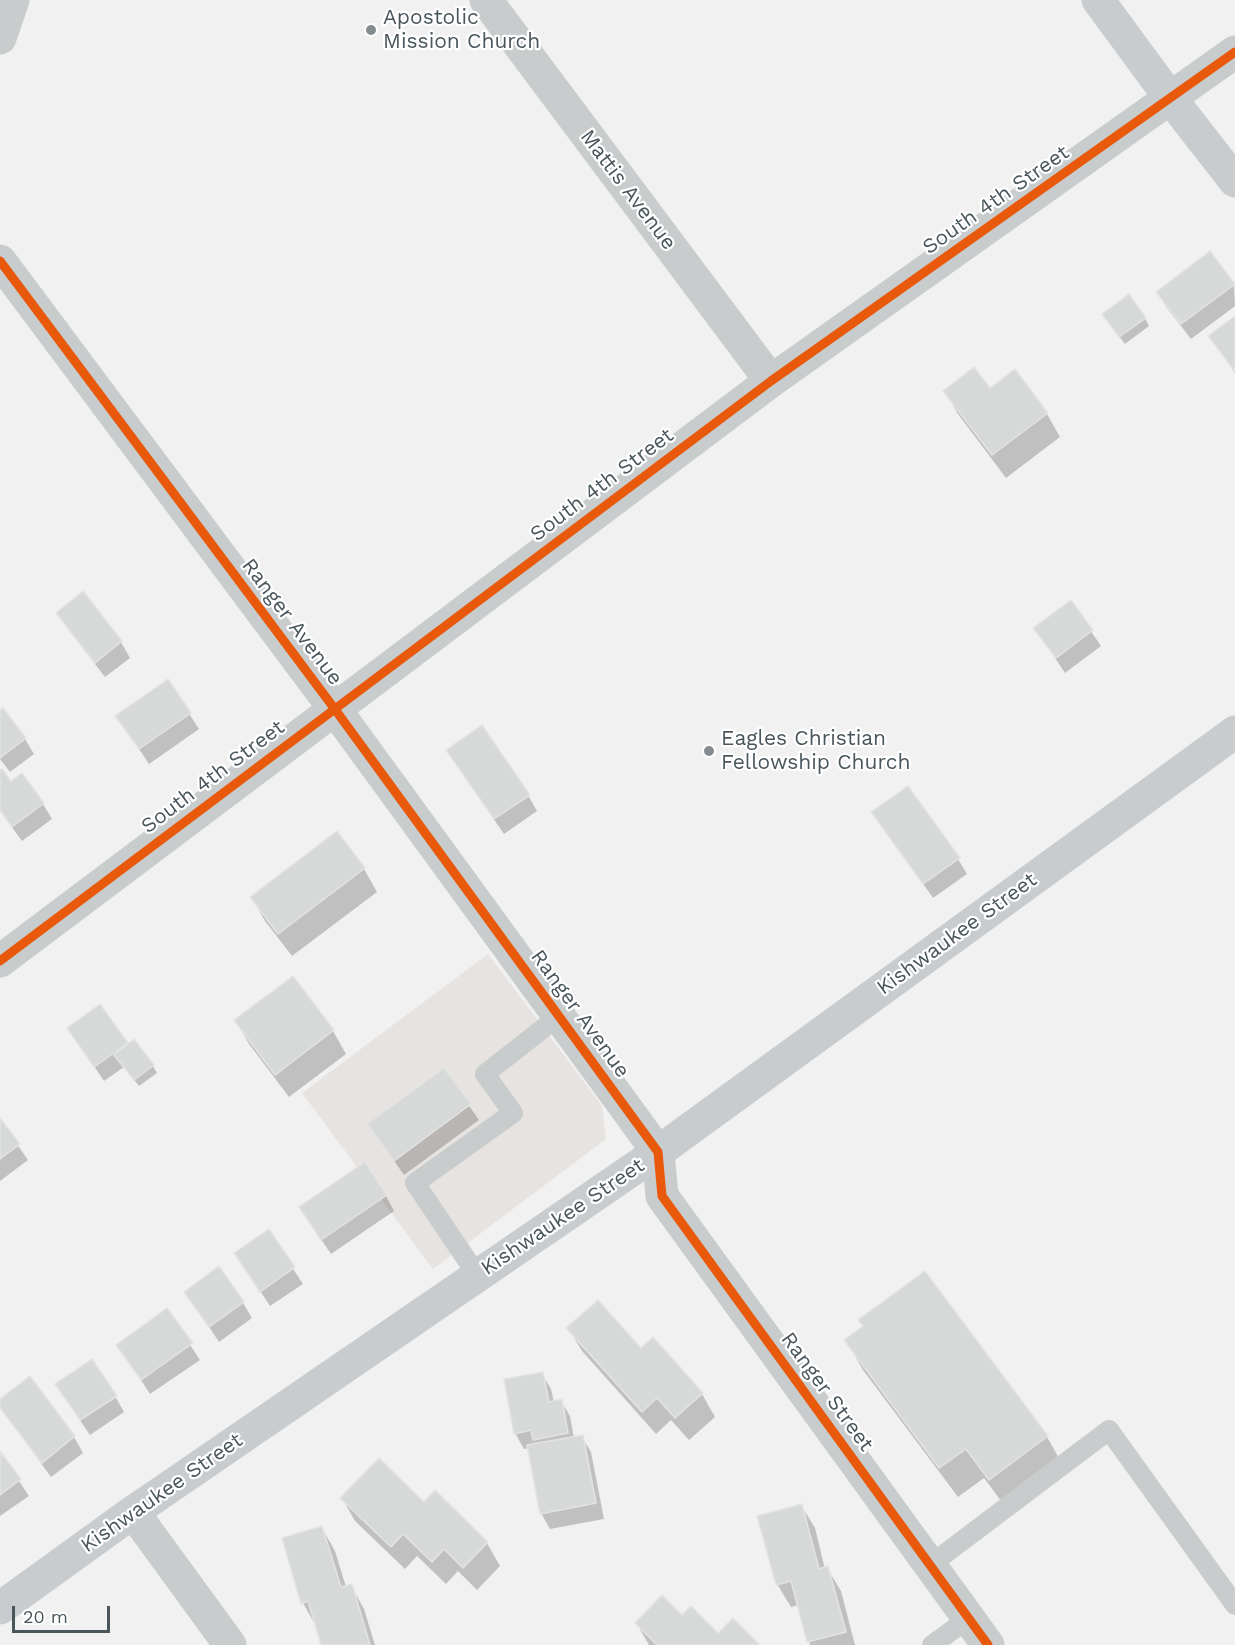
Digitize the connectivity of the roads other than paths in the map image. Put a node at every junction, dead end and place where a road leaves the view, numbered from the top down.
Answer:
1 (13, 0) edge
2 (486, 0) edge
3 (1098, 0) edge
4 (0, 38) edge
5 (1235, 52) edge
6 (1171, 99) junction
7 (1235, 182) edge
8 (0, 261) edge
9 (771, 381) junction
10 (334, 708) junction
11 (1235, 732) edge
12 (0, 961) edge
13 (559, 1016) junction
14 (658, 1152) junction
15 (477, 1275) junction
16 (133, 1512) junction
17 (930, 1564) junction
18 (1235, 1605) edge
19 (0, 1608) edge
20 (969, 1618) junction
21 (230, 1645) edge
22 (932, 1645) edge
23 (988, 1645) edge

1 - 4 street
2 - 9 street, Mattis Avenue
3 - 6 street
5 - 6 street, South 4th Street
6 - 7 street
6 - 9 street, South 4th Street
8 - 10 street, Ranger Avenue
9 - 10 street, South 4th Street
10 - 12 street, South 4th Street
10 - 13 street, Ranger Avenue
11 - 14 street, Kishwaukee Street
13 - 14 street, Ranger Avenue
13 - 15 lane
14 - 15 street, Kishwaukee Street
14 - 17 street, Ranger Street
15 - 16 street, Kishwaukee Street
16 - 19 street, Kishwaukee Street
16 - 21 street
17 - 18 lane
17 - 20 street, Ranger Street
20 - 22 lane
20 - 23 street, Ranger Street

